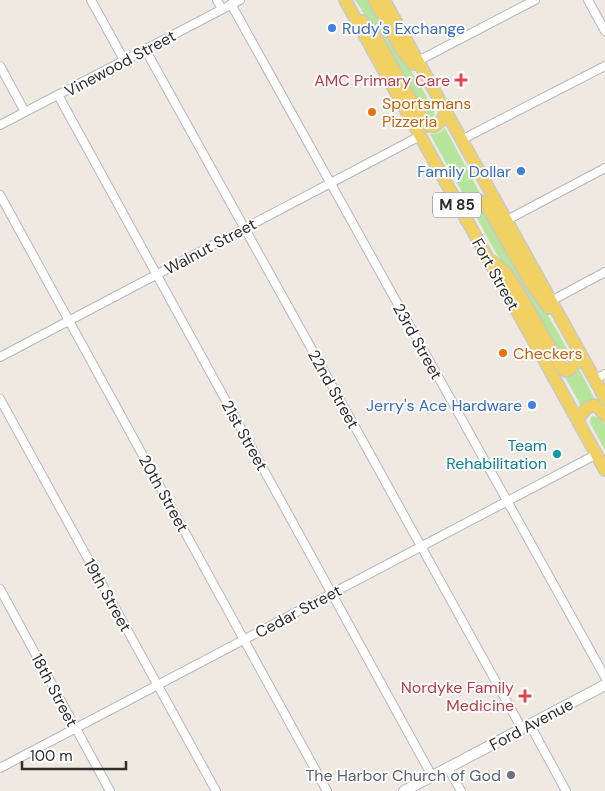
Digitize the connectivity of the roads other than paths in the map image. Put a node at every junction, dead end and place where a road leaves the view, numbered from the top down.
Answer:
1 (91, 0) edge
2 (217, 0) edge
3 (240, 0) edge
4 (374, 0) edge
5 (384, 0) edge
6 (535, 0) edge
7 (588, 0) edge
8 (346, 1) edge
9 (231, 4) junction
10 (222, 9) junction
11 (605, 31) edge
12 (146, 49) junction
13 (124, 60) junction
14 (418, 61) junction
15 (0, 66) edge
16 (605, 66) edge
17 (429, 80) junction
18 (58, 95) junction
19 (25, 112) junction
20 (446, 112) junction
21 (0, 125) edge
22 (420, 136) junction
23 (462, 140) junction
24 (605, 168) edge
25 (331, 183) junction
26 (0, 195) edge
27 (466, 220) junction
28 (507, 220) junction
29 (245, 228) junction
30 (486, 255) junction
31 (605, 272) edge
32 (157, 274) junction
33 (551, 300) junction
34 (69, 320) junction
35 (565, 326) junction
36 (580, 352) junction
37 (0, 356) edge
38 (600, 376) edge
39 (605, 398) edge
40 (0, 399) edge
41 (605, 416) edge
42 (577, 420) junction
43 (597, 454) junction
44 (605, 470) edge
45 (507, 501) junction
46 (421, 546) junction
47 (0, 589) edge
48 (332, 593) junction
49 (244, 639) junction
50 (605, 677) edge
51 (157, 685) junction
52 (605, 685) edge
53 (75, 727) junction
54 (526, 727) junction
55 (0, 768) edge
56 (448, 768) junction
57 (432, 776) junction
58 (110, 791) edge
59 (216, 791) edge
60 (327, 791) edge
61 (404, 791) edge
62 (461, 791) edge
63 (566, 791) edge

1 - 13 street
2 - 10 street
3 - 9 street, Vinewood Street
4 - 17 main road
5 - 14 main road, M 85
6 - 14 street
7 - 11 street
8 - 20 main road
8 - 22 main road, Fort Street / M 85
9 - 10 street, Vinewood Street
9 - 25 street, 23rd Street
10 - 12 street, Vinewood Street
12 - 13 street, Vinewood Street
12 - 29 street, 22nd Street
13 - 18 street, Vinewood Street
14 - 17 main road, M 85
15 - 19 street
16 - 23 street
17 - 20 main road, M 85
18 - 19 street, Vinewood Street
18 - 32 street, 21st Street
19 - 21 street, Vinewood Street
20 - 23 main road, M 85
22 - 25 street, Walnut Street
22 - 27 main road, Fort Street / M 85
23 - 28 main road, M 85
24 - 28 street
25 - 29 street, Walnut Street
25 - 45 street, 23rd Street
26 - 34 street, 20th Street
27 - 30 main road, Fort Street / M 85
27 - 35 main road
28 - 33 main road, M 85
29 - 32 street, Walnut Street
29 - 46 street, 22nd Street
30 - 36 main road
30 - 42 main road, Fort Street / M 85
31 - 33 street
32 - 34 street, Walnut Street
32 - 48 street, 21st Street
33 - 35 main road, M 85
34 - 37 street, Walnut Street
34 - 49 street, 20th Street
35 - 36 main road, M 85
36 - 38 main road, M 85
38 - 39 main road, M 85
40 - 51 street, 19th Street
41 - 42 main road
42 - 43 main road, Fort Street / M 85
43 - 44 main road, Fort Street / M 85
43 - 45 street, Cedar Street
45 - 46 street, Cedar Street
45 - 50 street, 23rd Street
46 - 48 street, Cedar Street
46 - 54 street, 22nd Street
47 - 53 street, 18th Street
48 - 49 street, Cedar Street
48 - 57 street, 21st Street
49 - 51 street, Cedar Street
49 - 60 street, 20th Street
51 - 53 street, Cedar Street
51 - 59 street, 19th Street
52 - 54 main road, Ford Avenue
53 - 55 street, Cedar Street
53 - 58 street, 18th Street
54 - 56 main road, Ford Avenue
54 - 63 street, 22nd Street
56 - 57 main road, Ford Avenue
56 - 62 street
57 - 61 main road, Ford Avenue

